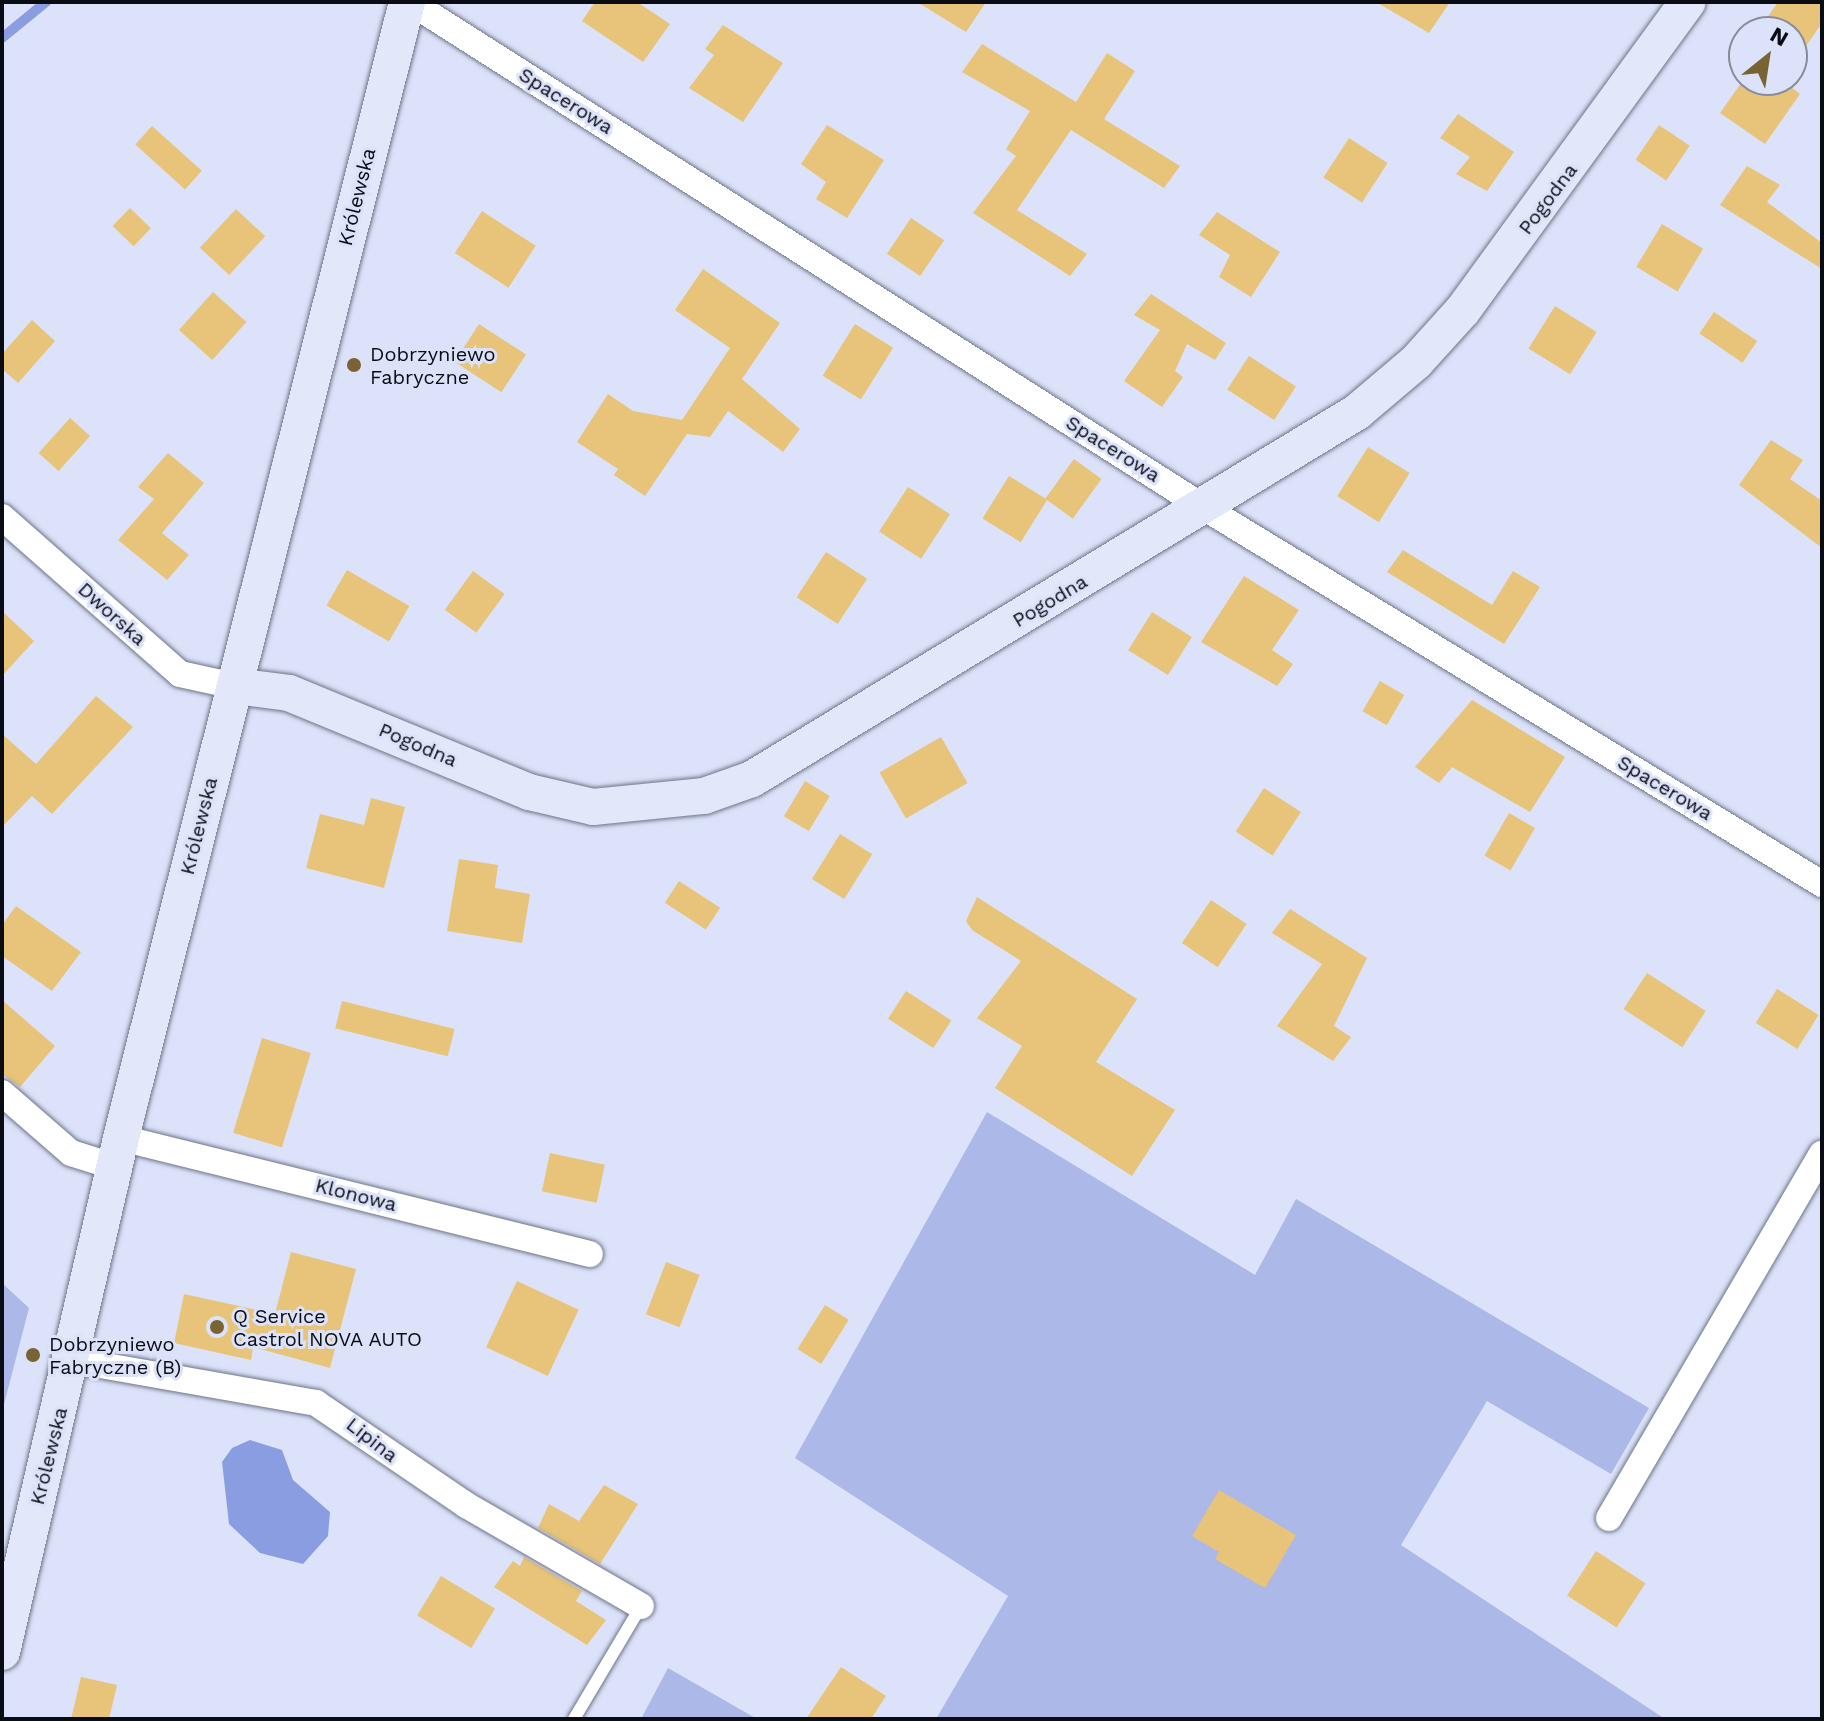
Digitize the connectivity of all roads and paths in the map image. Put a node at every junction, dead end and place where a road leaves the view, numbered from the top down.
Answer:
1 (409, 2) edge
2 (1688, 2) edge
3 (1205, 508) junction
4 (2, 517) edge
5 (235, 686) junction
6 (1822, 884) edge
7 (2, 1093) edge
8 (118, 1152) junction
9 (1822, 1154) edge
10 (590, 1254) dead end
11 (72, 1360) junction
12 (1609, 1518) dead end
13 (641, 1606) joint
14 (2, 1652) edge
15 (574, 1719) edge

1 - 3 street, Spacerowa
1 - 5 street, Królewska
2 - 3 street, Pogodna
3 - 5 street, Pogodna
3 - 6 street, Spacerowa
4 - 5 street, Dworska
5 - 8 street, Królewska
7 - 8 street, Klonowa
8 - 10 street, Klonowa
8 - 11 street, Królewska
9 - 12 street
11 - 13 street, Lipina
11 - 14 street, Królewska
13 - 15 lane

